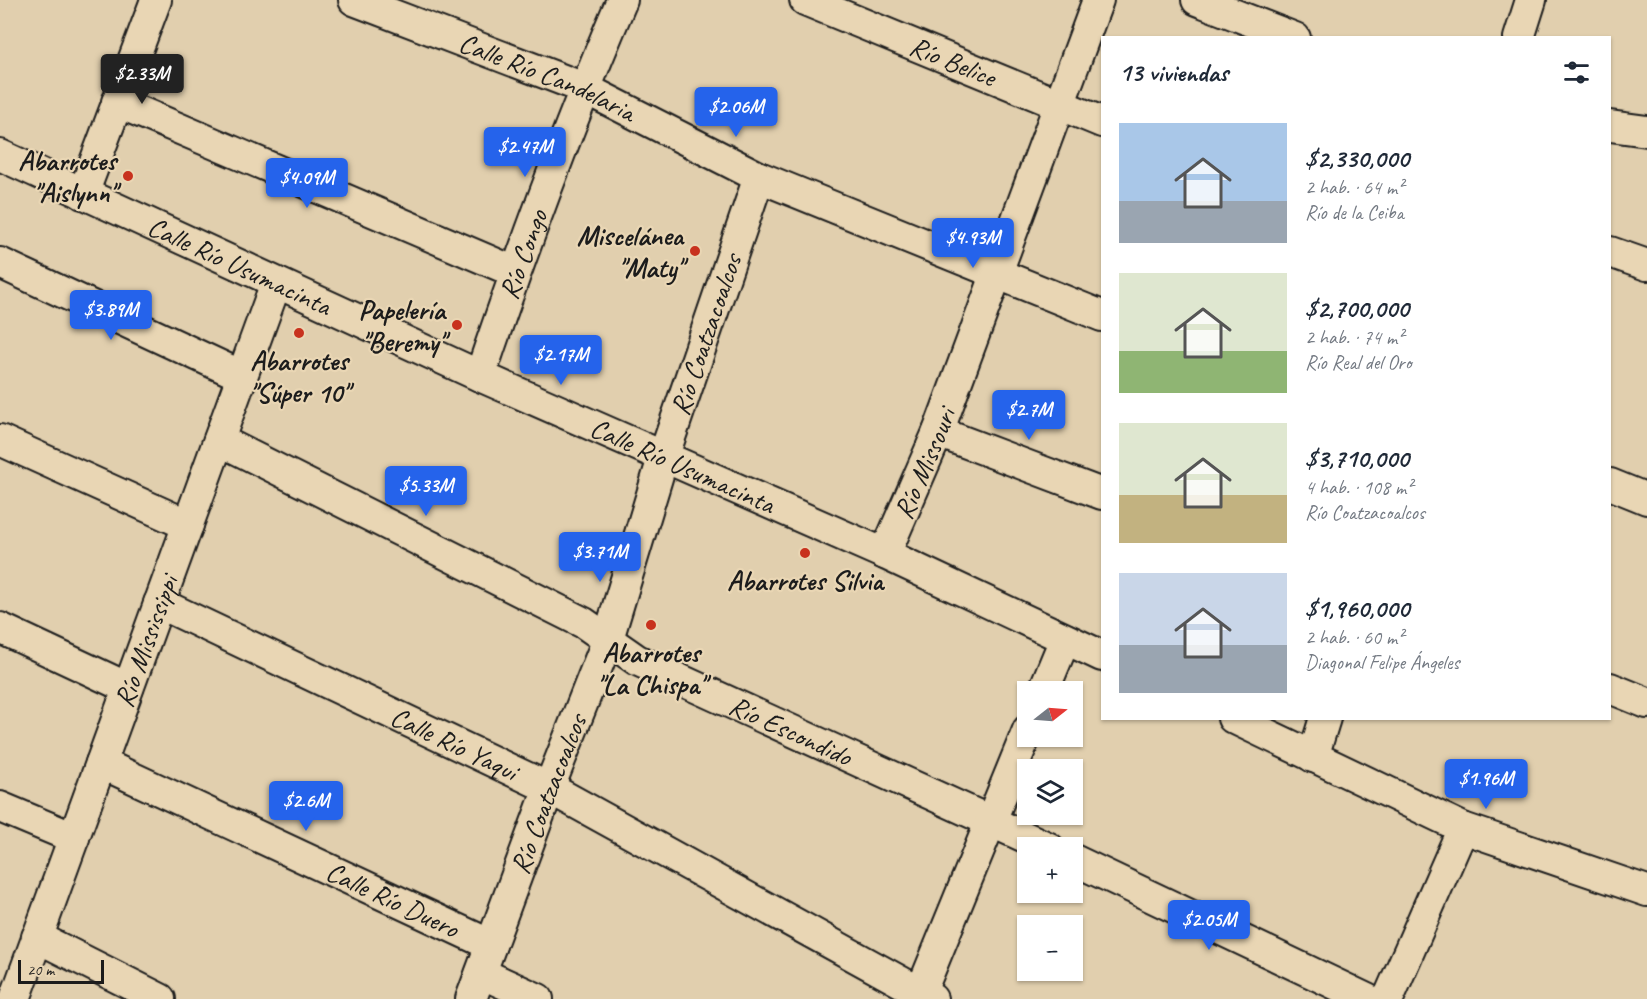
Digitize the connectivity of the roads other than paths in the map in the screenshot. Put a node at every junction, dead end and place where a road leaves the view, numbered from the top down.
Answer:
1 (156, 0) edge
2 (354, 0) edge
3 (622, 0) edge
4 (805, 0) edge
5 (1098, 0) edge
6 (1197, 0) edge
7 (1532, 0) edge
8 (1290, 36) edge
9 (1520, 36) edge
10 (584, 88) junction
11 (117, 102) junction
12 (1058, 105) junction
13 (1101, 122) edge
14 (1611, 126) edge
15 (1647, 131) edge
16 (0, 155) edge
17 (759, 177) junction
18 (83, 194) junction
19 (1611, 252) edge
20 (0, 263) edge
21 (1647, 265) edge
22 (515, 272) junction
23 (997, 273) junction
24 (276, 283) junction
25 (1101, 316) edge
26 (242, 376) junction
27 (480, 376) junction
28 (938, 432) junction
29 (0, 440) edge
30 (219, 440) junction
31 (663, 458) junction
32 (1611, 484) edge
33 (1101, 494) edge
34 (1647, 499) edge
35 (188, 525) junction
36 (885, 554) junction
37 (159, 603) junction
38 (0, 628) edge
39 (608, 639) junction
40 (1065, 639) junction
41 (1101, 656) edge
42 (1048, 681) edge
43 (128, 688) junction
44 (1611, 688) edge
45 (1647, 703) edge
46 (1237, 720) edge
47 (1324, 720) edge
48 (1021, 747) edge
49 (1313, 757) junction
50 (101, 763) junction
51 (549, 788) junction
52 (0, 807) edge
53 (990, 820) junction
54 (1463, 828) junction
55 (1026, 837) edge
56 (74, 838) junction
57 (1083, 864) edge
58 (1647, 891) edge
59 (37, 937) junction
60 (491, 945) junction
61 (476, 986) edge
62 (10, 995) edge
63 (923, 997) edge
64 (160, 999) edge
65 (538, 999) edge
66 (1367, 999) edge
67 (1388, 999) edge

1 - 11 street
2 - 10 street, Calle Río Candelaria
3 - 10 street, Río Congo
4 - 12 street, Río Belice
5 - 12 street, Río Missouri
6 - 8 street
7 - 9 street
10 - 17 street, Calle Río Candelaria
10 - 22 street, Río Congo
11 - 18 street
11 - 22 street
12 - 13 street, Río Belice
12 - 23 street, Río Missouri
14 - 15 street
16 - 18 street, Calle Río Usumacinta
17 - 23 street, Calle Río Candelaria
17 - 31 street, Río Coatzacoalcos
18 - 24 street, Calle Río Usumacinta
19 - 21 street
20 - 26 street
22 - 27 street, Río Congo
23 - 25 street, Calle Río Candelaria
23 - 28 street, Río Missouri
24 - 26 street, Río Mississippi
24 - 27 street, Calle Río Usumacinta
26 - 30 street, Río Mississippi
27 - 31 street, Calle Río Usumacinta
28 - 33 street
28 - 36 street, Río Missouri
29 - 35 street
30 - 35 street, Río Mississippi
30 - 39 street, Río Escondido
31 - 36 street, Calle Río Usumacinta
31 - 39 street, Río Coatzacoalcos
32 - 34 street
35 - 37 street, Río Mississippi
36 - 40 street, Calle Río Usumacinta
37 - 43 street, Río Mississippi
37 - 51 street, Calle Río Yaqui
38 - 43 street
39 - 51 street, Río Coatzacoalcos
39 - 53 street, Río Escondido
40 - 41 street, Calle Río Usumacinta
40 - 42 street
43 - 50 street, Río Mississippi
44 - 45 street
46 - 49 street
47 - 49 street
48 - 53 street
49 - 54 street
50 - 56 street, Río Mississippi
50 - 60 street, Calle Río Duero
51 - 60 street, Río Coatzacoalcos
51 - 63 street, Calle Río Yaqui
52 - 56 street
53 - 55 street, Río Escondido
53 - 63 street
54 - 58 street
54 - 67 street
56 - 59 street, Río Mississippi
57 - 66 street
59 - 62 street, Río Mississippi
59 - 64 street
60 - 61 street, Río Coatzacoalcos
61 - 65 street, Calle Río Duero

